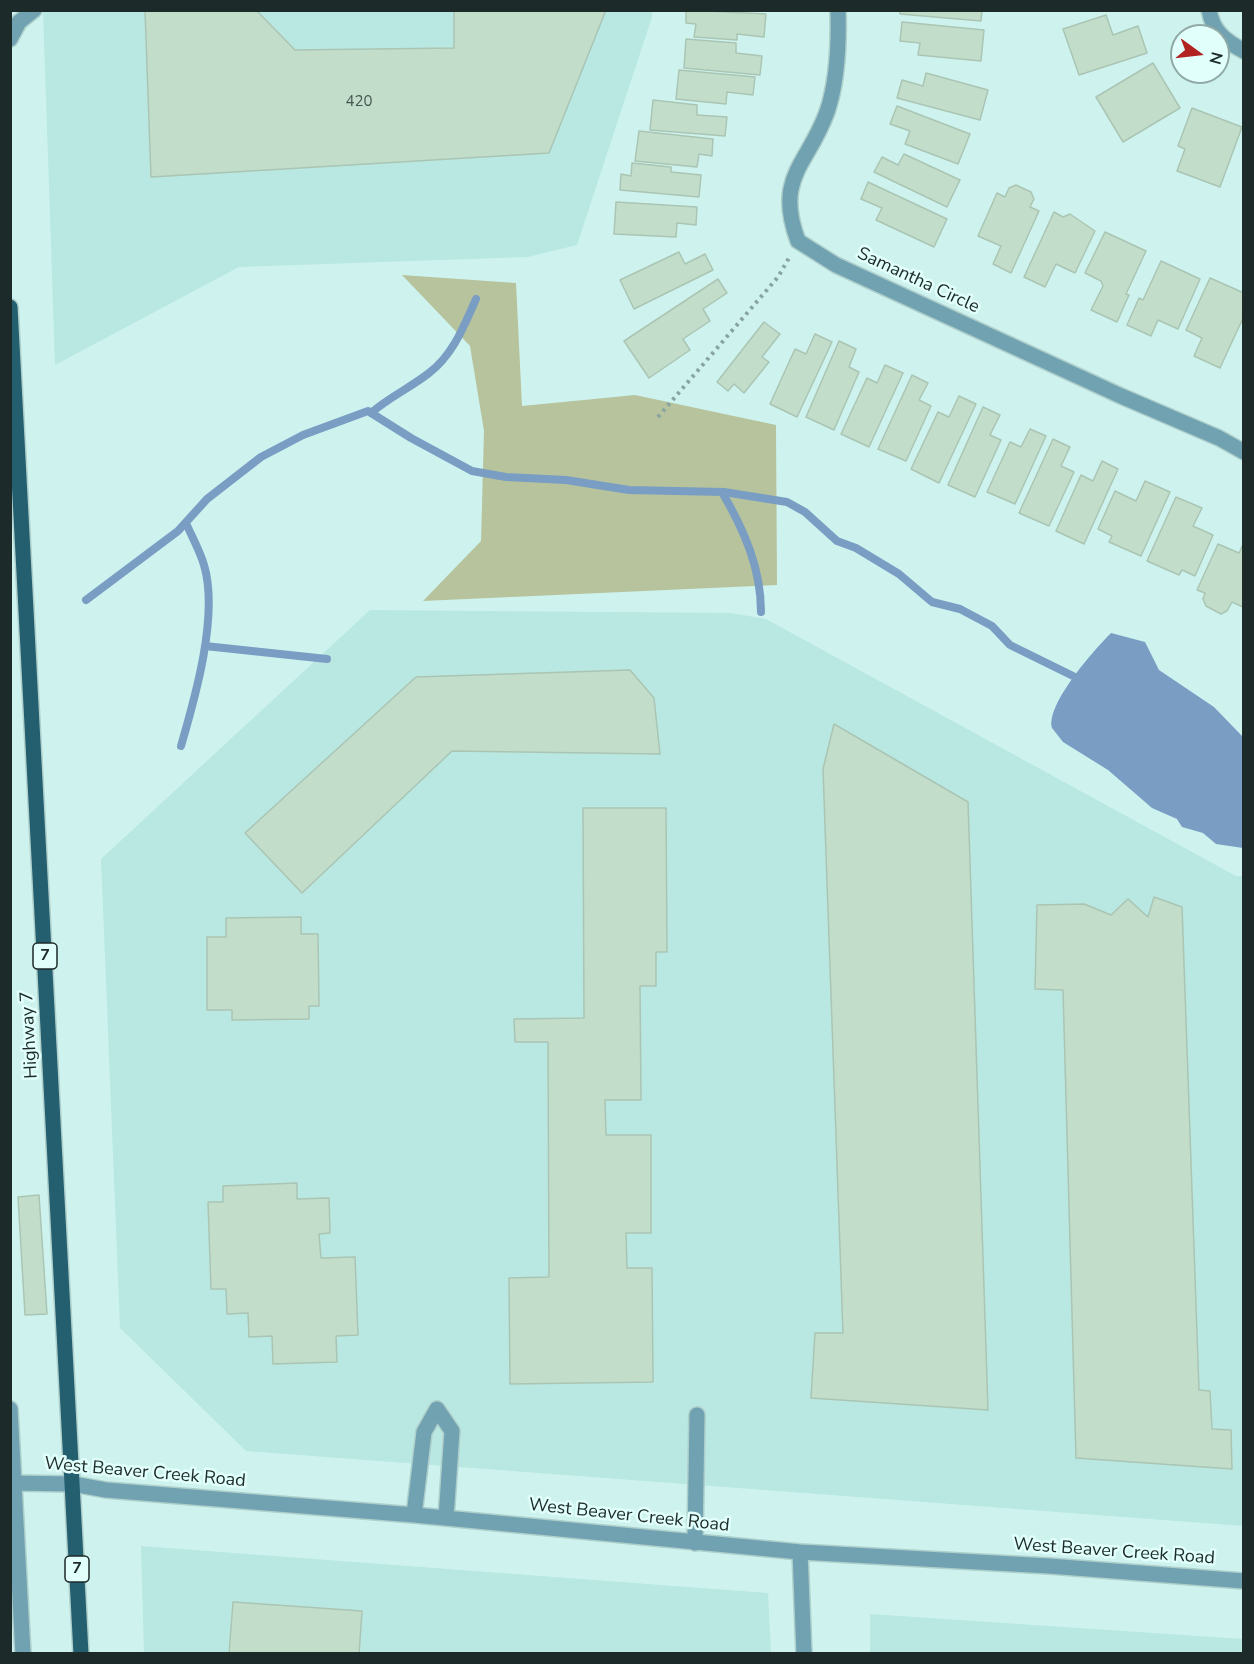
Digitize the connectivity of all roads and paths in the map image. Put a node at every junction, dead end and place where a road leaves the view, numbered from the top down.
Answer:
1 (34, 10) edge
2 (838, 10) edge
3 (1209, 10) edge
4 (10, 39) edge
5 (1244, 51) edge
6 (798, 241) junction
7 (10, 307) edge
8 (658, 417) dead end
9 (1244, 452) edge
10 (10, 1409) edge
11 (697, 1415) dead end
12 (11, 1483) edge
13 (73, 1484) junction
14 (414, 1515) junction
15 (446, 1518) junction
16 (695, 1543) junction
17 (800, 1552) junction
18 (1244, 1581) edge
19 (22, 1653) edge
20 (81, 1653) edge
21 (804, 1653) edge

1 - 4 street
2 - 6 street
3 - 5 street
6 - 8 path
6 - 9 street, Samantha Circle
7 - 13 main road, Highway 7 / 7
10 - 12 street
11 - 16 street
12 - 13 street, West Beaver Creek Road
12 - 19 street
13 - 14 street, West Beaver Creek Road
13 - 20 main road, Highway 7 / 7
14 - 15 street, West Beaver Creek Road
14 - 15 street
15 - 16 street, West Beaver Creek Road
16 - 17 street, West Beaver Creek Road
17 - 18 street, West Beaver Creek Road
17 - 21 street

